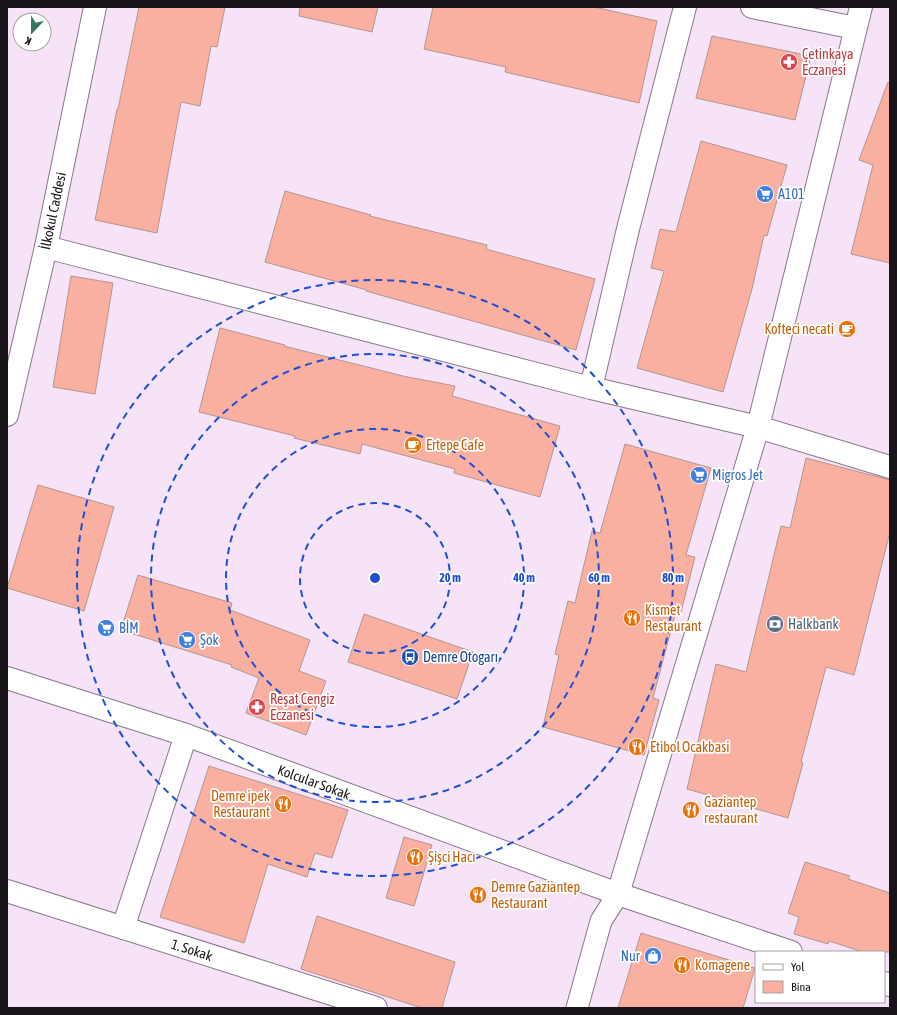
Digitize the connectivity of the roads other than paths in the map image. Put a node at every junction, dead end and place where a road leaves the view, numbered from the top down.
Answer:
1 (95, 7) edge
2 (685, 7) edge
3 (752, 7) edge
4 (861, 7) edge
5 (855, 28) junction
6 (46, 247) junction
7 (591, 388) junction
8 (7, 415) edge
9 (758, 427) junction
10 (890, 468) edge
11 (7, 678) edge
12 (186, 735) junction
13 (7, 891) edge
14 (618, 894) junction
15 (123, 928) junction
16 (788, 951) edge
17 (376, 1008) edge
18 (577, 1008) edge

1 - 6 street, İlkokul Caddesi
2 - 7 street
3 - 5 street
4 - 5 street
5 - 9 street
6 - 7 street
6 - 8 street, İlkokul Caddesi
7 - 9 street
9 - 10 street
9 - 14 street
11 - 12 street, Kolcular Sokak
12 - 14 street, Kolcular Sokak
12 - 15 street
13 - 15 street, 1. Sokak
14 - 16 street, Kolcular Sokak
14 - 18 street
15 - 17 street, 1. Sokak

